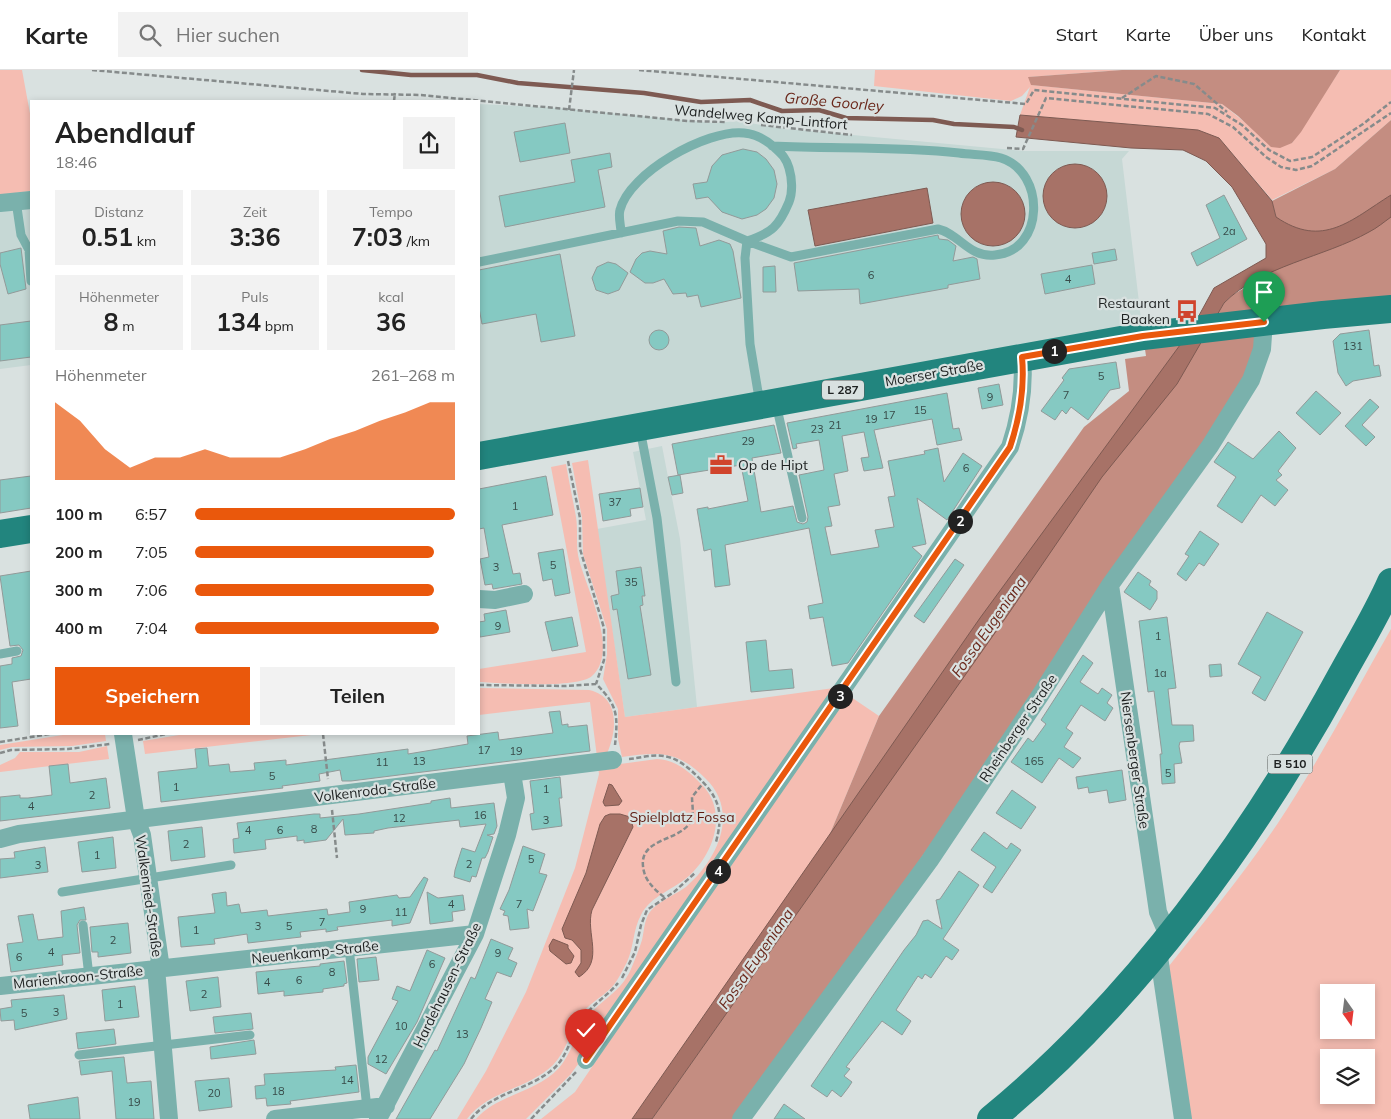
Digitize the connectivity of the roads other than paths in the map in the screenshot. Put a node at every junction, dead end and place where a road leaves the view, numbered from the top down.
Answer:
1 (772, 146) junction
2 (16, 201) edge
3 (621, 232) junction
4 (747, 241) junction
5 (480, 262) edge
6 (30, 266) edge
7 (1391, 309) edge
8 (1264, 322) junction
9 (1022, 357) junction
10 (768, 403) junction
11 (640, 426) junction
12 (480, 456) edge
13 (802, 518) dead end
14 (30, 529) edge
15 (0, 534) edge
16 (30, 540) edge
17 (0, 542) edge
18 (1391, 582) edge
19 (1110, 584) junction
20 (524, 594) dead end
21 (480, 599) edge
22 (17, 651) dead end
23 (0, 654) edge
24 (676, 682) dead end
25 (124, 738) edge
26 (613, 760) road end
27 (512, 773) junction
28 (136, 819) junction
29 (0, 839) edge
30 (231, 866) dead end
31 (148, 877) junction
32 (62, 892) dead end
33 (83, 926) dead end
34 (474, 934) junction
35 (1164, 942) junction
36 (349, 948) junction
37 (156, 968) junction
38 (89, 976) junction
39 (0, 986) edge
40 (250, 1035) dead end
41 (162, 1046) junction
42 (79, 1055) dead end
43 (586, 1060) road end
44 (377, 1111) edge
45 (169, 1119) edge
46 (275, 1119) edge
47 (278, 1119) edge
48 (741, 1119) edge
49 (991, 1119) edge
50 (1183, 1119) edge

1 - 3 lane
1 - 4 lane
1 - 4 lane
2 - 6 lane
3 - 4 lane
3 - 5 lane
4 - 10 lane
7 - 8 main road, Moerser Straße / L 287
8 - 9 main road, Moerser Straße / L 287
8 - 19 street, Rheinberger Straße
9 - 10 main road, Moerser Straße / L 287
9 - 43 street
10 - 11 main road, Moerser Straße / L 287
10 - 13 lane
11 - 12 main road, Moerser Straße / L 287
11 - 24 lane
14 - 15 main road
16 - 17 main road
18 - 35 main road, B 510
19 - 35 street, Niersenberger Straße
19 - 48 street, Rheinberger Straße
20 - 21 street
22 - 23 lane
25 - 28 street, Walkenried-Straße
26 - 27 street, Volkenroda-Straße
27 - 28 street, Volkenroda-Straße
27 - 34 street, Hardehausen-Straße
28 - 29 street, Volkenroda-Straße
28 - 31 street, Walkenried-Straße
30 - 31 lane
31 - 32 lane
31 - 37 street, Walkenried-Straße
33 - 38 lane
34 - 36 street, Neuenkamp-Straße
34 - 44 street, Hardehausen-Straße
35 - 49 main road, B 510
35 - 50 street, Niersenberger Straße
36 - 37 street, Neuenkamp-Straße
36 - 44 lane
37 - 38 street, Marienkroon-Straße
37 - 41 street, Walkenried-Straße
38 - 39 street, Marienkroon-Straße
40 - 41 lane
41 - 42 lane
41 - 45 street, Walkenried-Straße
44 - 47 street
46 - 47 street

